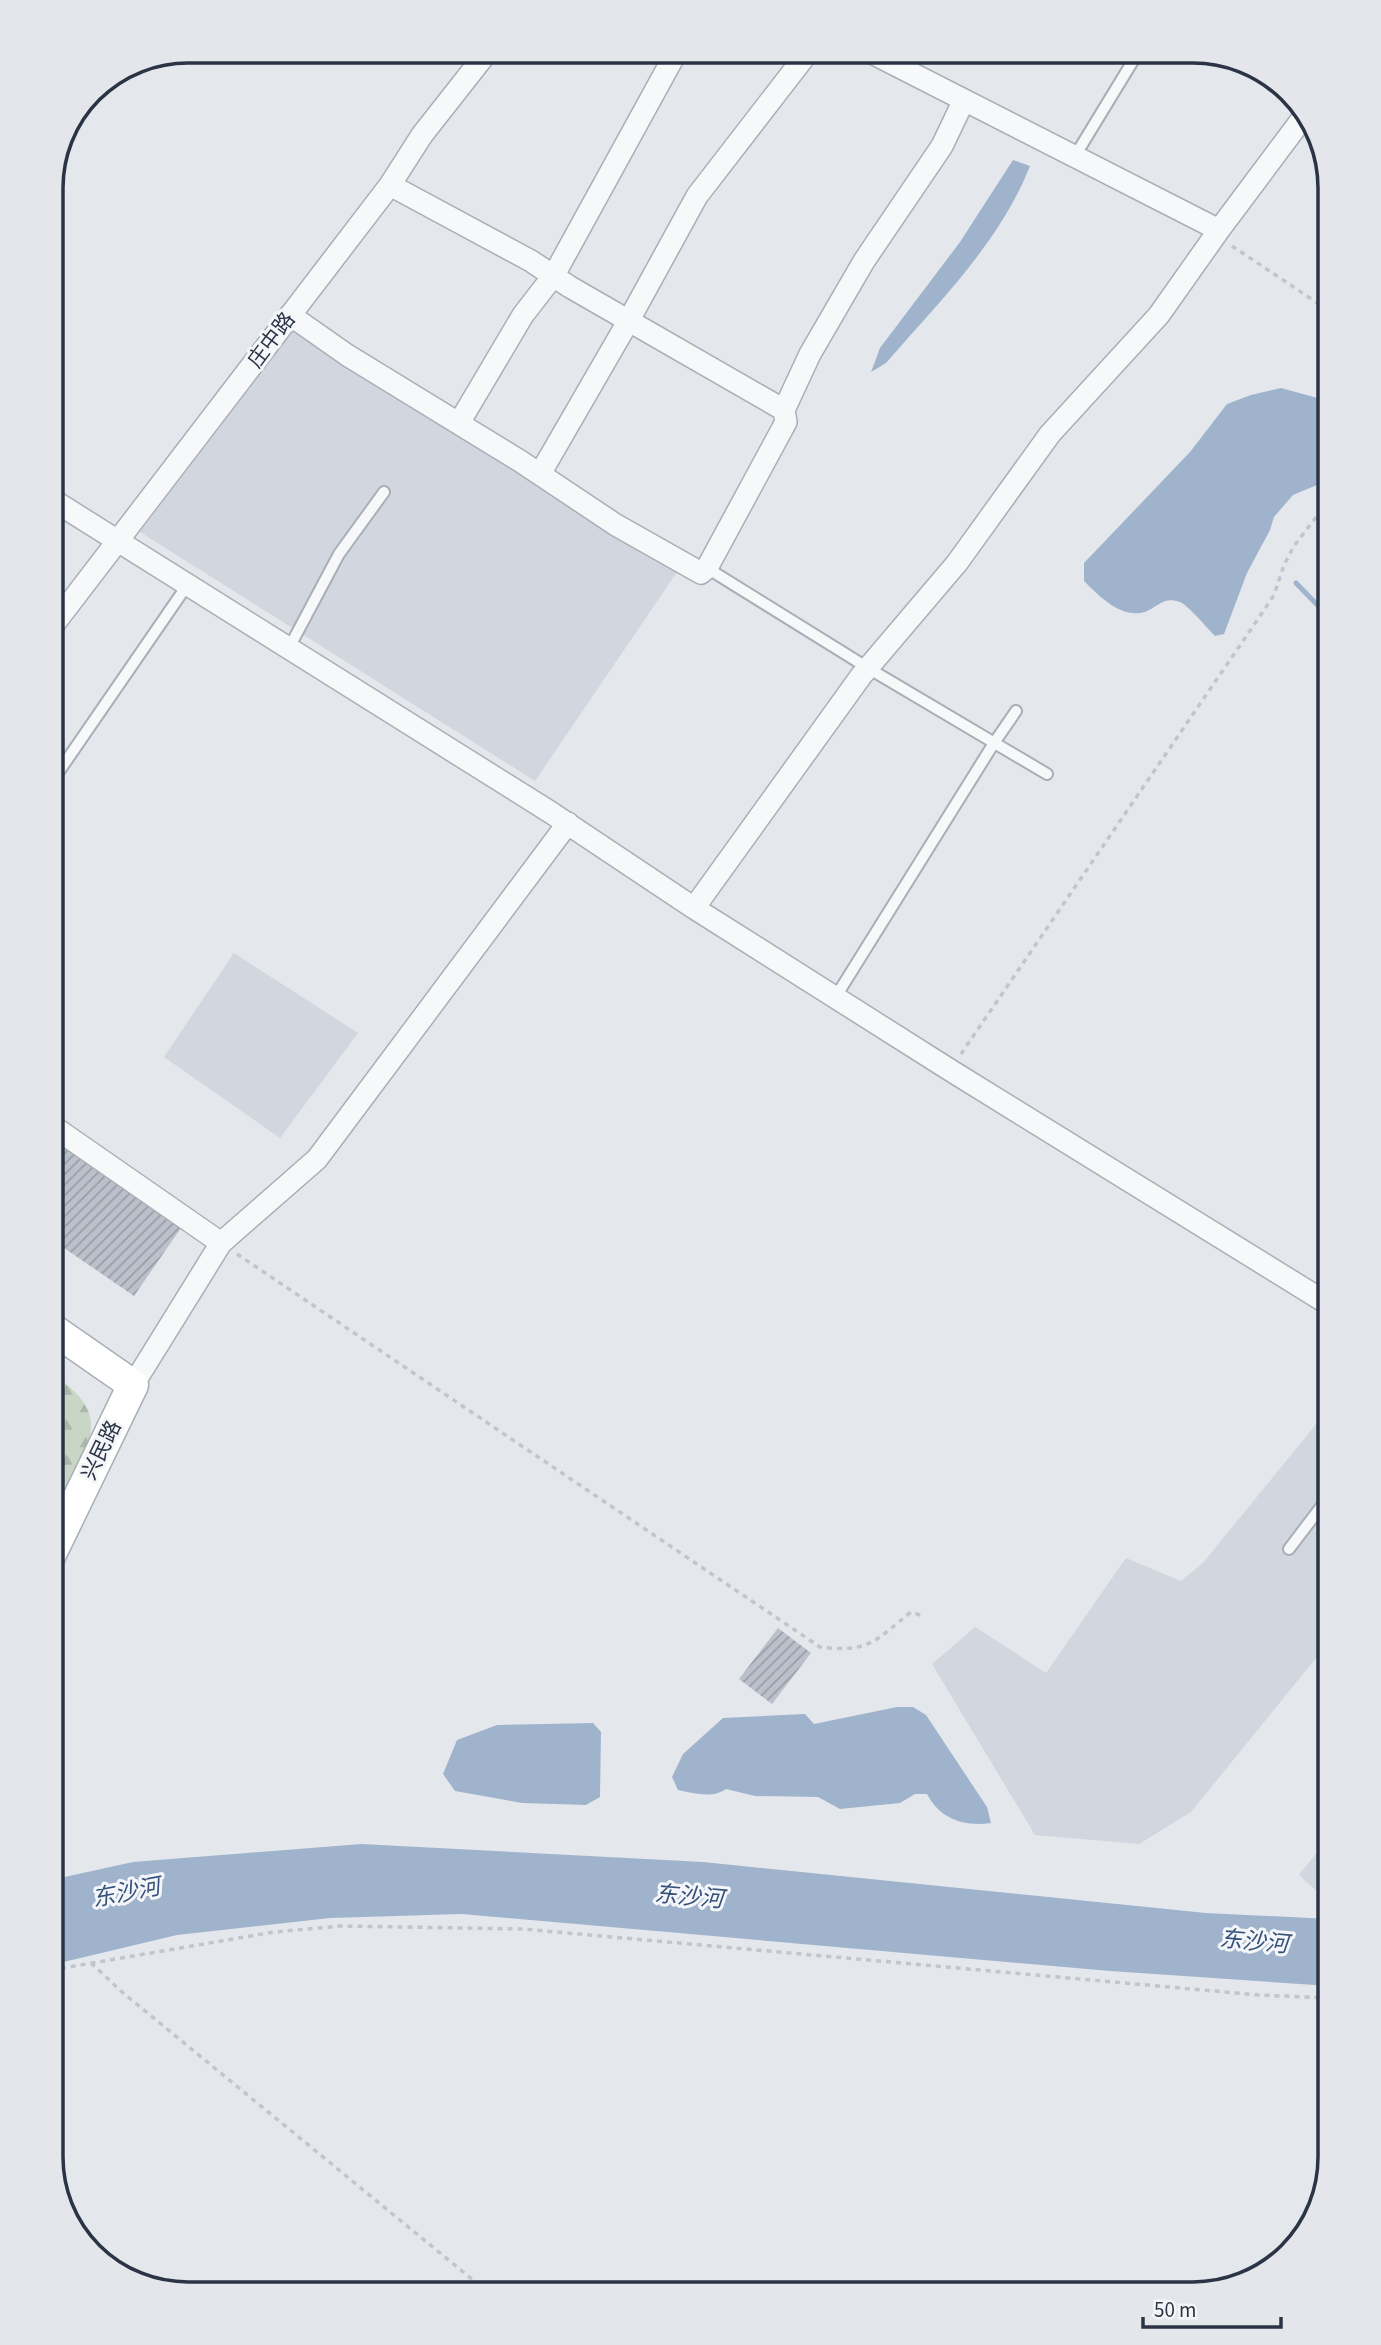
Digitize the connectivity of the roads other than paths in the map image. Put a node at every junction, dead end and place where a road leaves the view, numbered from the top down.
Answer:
1 (479, 63) edge
2 (670, 63) edge
3 (800, 63) edge
4 (892, 63) edge
5 (1132, 63) edge
6 (964, 100) junction
7 (1299, 123) edge
8 (1075, 156) junction
9 (390, 185) junction
10 (1217, 233) junction
11 (554, 275) junction
12 (290, 315) junction
13 (629, 320) junction
14 (783, 410) junction
15 (459, 423) junction
16 (540, 474) junction
17 (384, 492) dead end
18 (63, 506) edge
19 (118, 540) junction
20 (707, 568) junction
21 (188, 584) junction
22 (63, 612) edge
23 (289, 648) junction
24 (868, 668) junction
25 (1016, 711) dead end
26 (994, 743) junction
27 (63, 766) edge
28 (1047, 774) dead end
29 (568, 824) junction
30 (694, 908) junction
31 (835, 998) junction
32 (63, 1133) edge
33 (221, 1243) junction
34 (1318, 1298) edge
35 (63, 1336) edge
36 (133, 1385) junction
37 (1318, 1511) edge
38 (63, 1529) edge
39 (1289, 1549) dead end

1 - 9 street, 庄中路
2 - 11 street
3 - 13 street
4 - 6 street
5 - 8 lane
6 - 8 street
6 - 14 street
7 - 10 street
8 - 10 street
9 - 11 street
9 - 12 street, 庄中路
10 - 24 street
11 - 13 street
11 - 15 street
12 - 15 street
12 - 19 street, 庄中路
13 - 14 street
13 - 16 street
14 - 20 street
15 - 16 street
16 - 20 street
17 - 23 lane
18 - 19 street
19 - 21 street
19 - 22 street, 庄中路
20 - 24 lane
21 - 23 street
21 - 27 lane
23 - 29 street
24 - 26 lane
24 - 30 street
25 - 26 lane
26 - 28 lane
26 - 31 lane
29 - 30 street
29 - 33 street
30 - 31 street
31 - 34 street
32 - 33 street
33 - 36 street
35 - 36 street
36 - 38 street, 兴民路
37 - 39 lane

